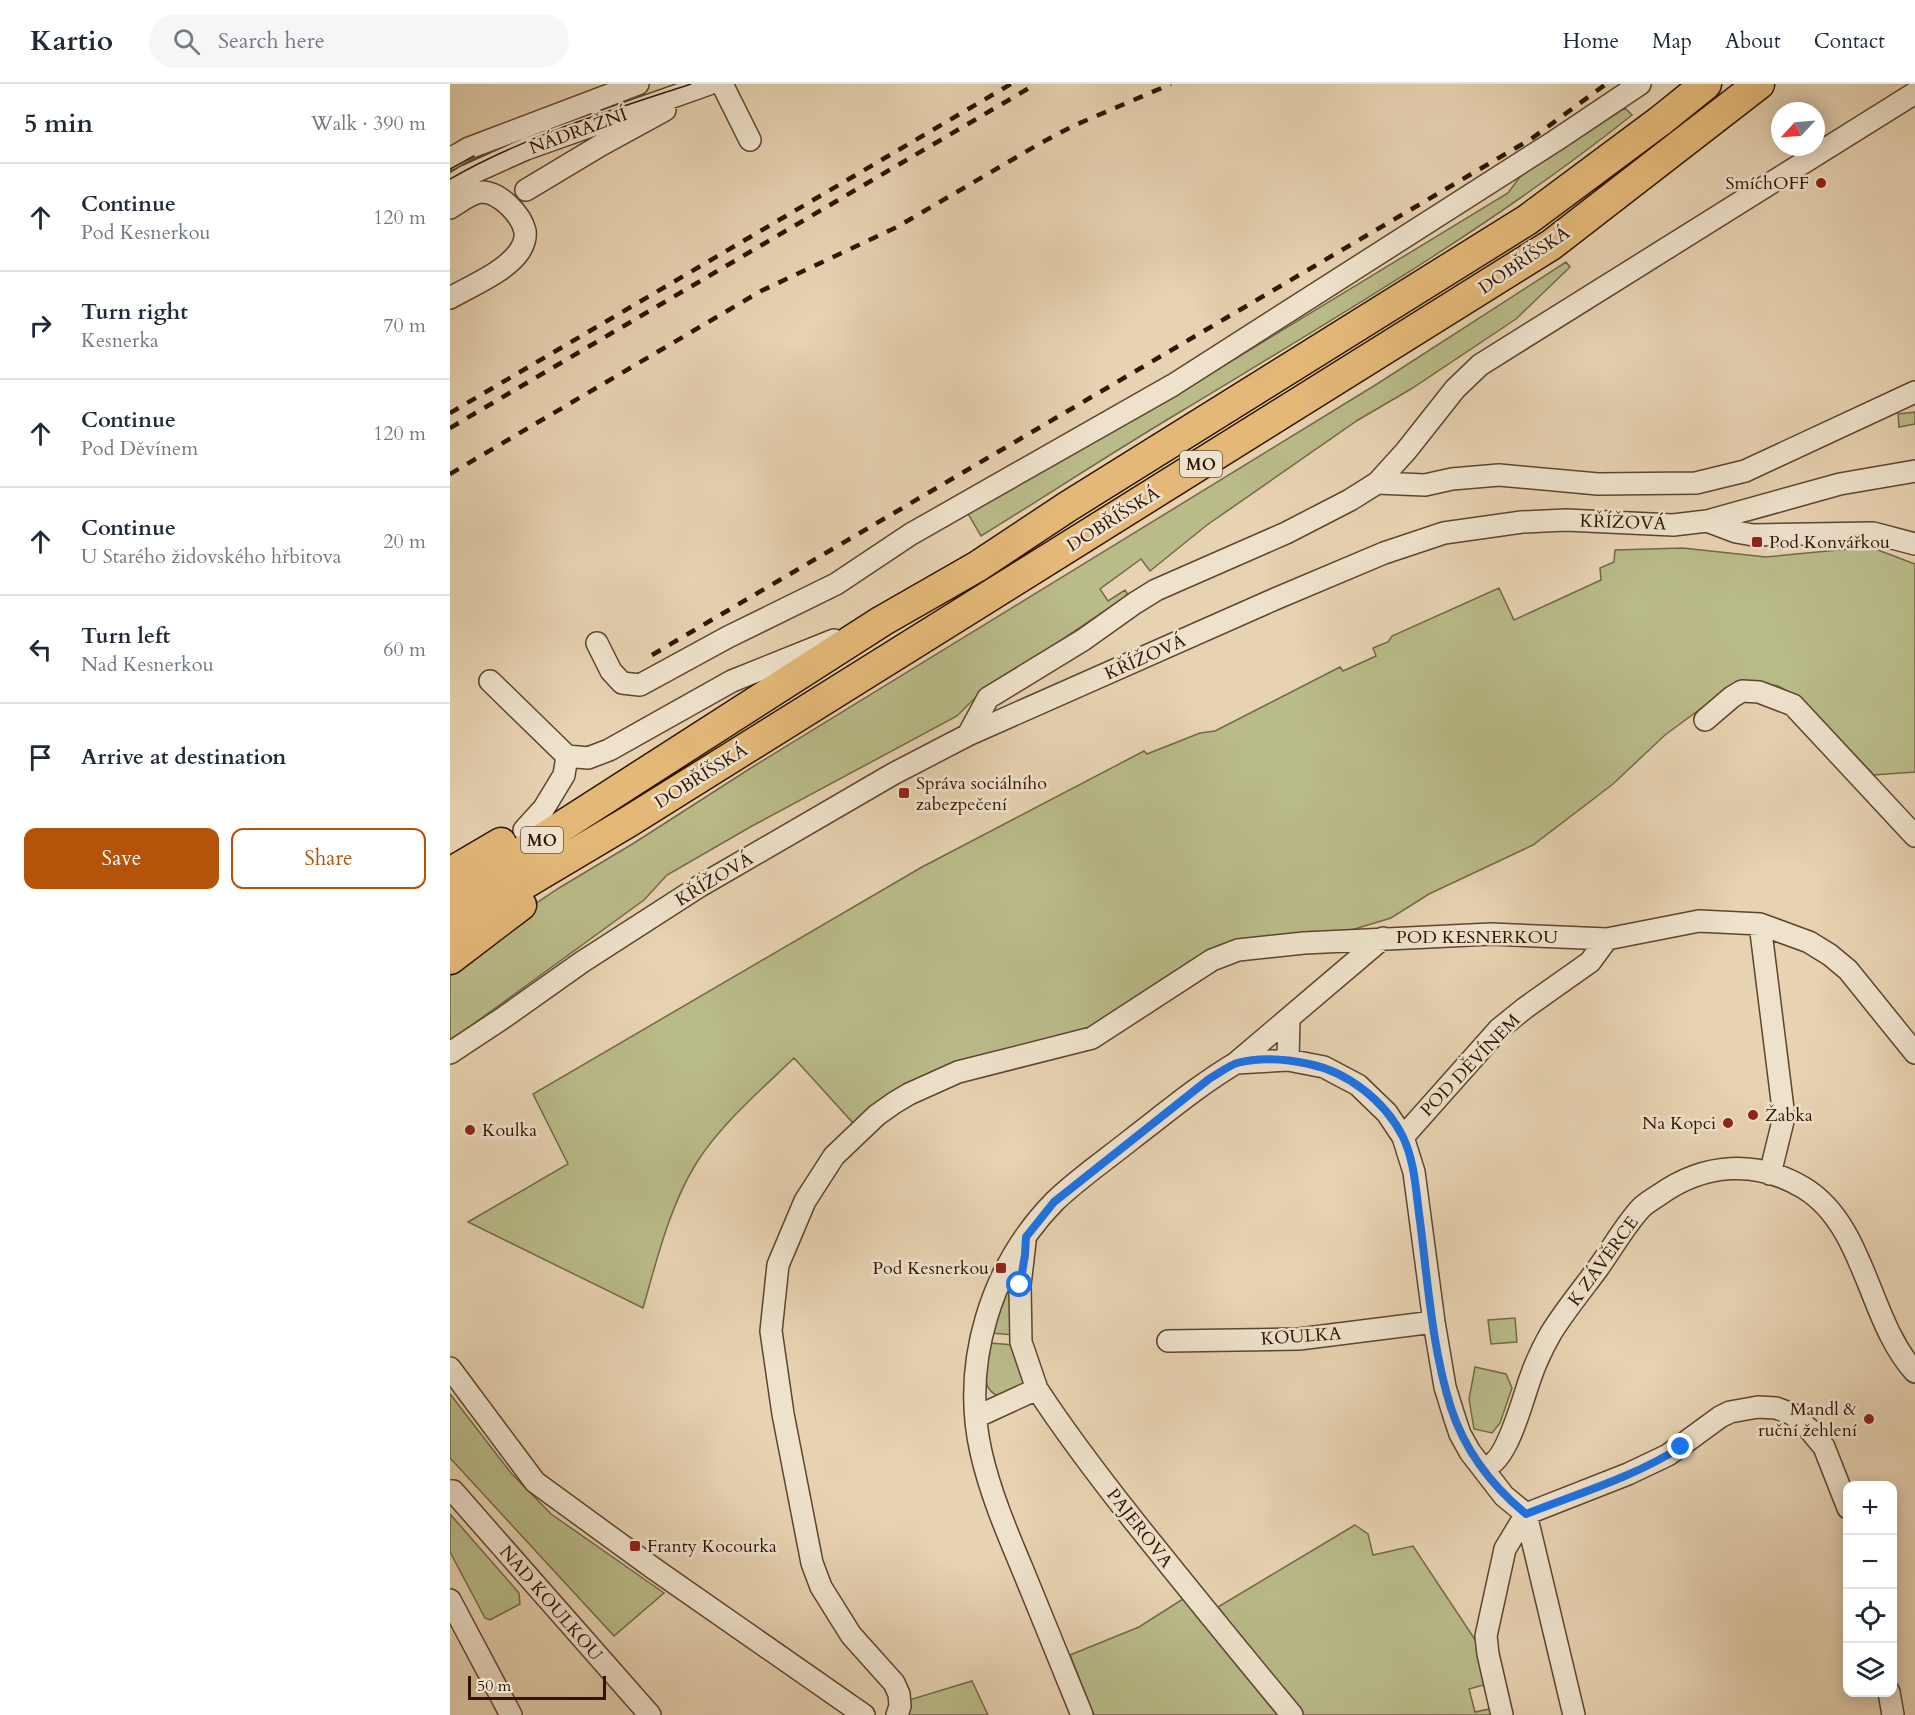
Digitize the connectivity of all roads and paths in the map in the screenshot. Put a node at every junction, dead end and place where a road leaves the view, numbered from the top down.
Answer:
1 (709, 84) edge
2 (722, 84) edge
3 (1640, 84) edge
4 (1706, 84) edge
5 (1759, 84) edge
6 (629, 85) edge
7 (1915, 93) edge
8 (633, 111) junction
9 (750, 140) dead end
10 (450, 159) edge
11 (450, 186) edge
12 (526, 190) dead end
13 (450, 208) edge
14 (450, 298) edge
15 (1915, 392) edge
16 (1915, 471) edge
17 (1377, 483) junction
18 (1707, 520) junction
19 (1915, 544) edge
20 (882, 621) junction
21 (597, 643) dead end
22 (490, 681) dead end
23 (1705, 720) dead end
24 (968, 735) junction
25 (567, 756) junction
26 (634, 781) junction
27 (628, 822) junction
28 (524, 830) junction
29 (1915, 836) edge
30 (450, 873) edge
31 (450, 898) edge
32 (1760, 924) junction
33 (450, 928) edge
34 (1383, 938) junction
35 (1607, 939) junction
36 (450, 959) edge
37 (1289, 1018) junction
38 (450, 1053) edge
39 (1915, 1053) edge
40 (1288, 1060) junction
41 (1236, 1064) junction
42 (1403, 1137) junction
43 (1770, 1174) junction
44 (1026, 1237) junction
45 (1434, 1322) junction
46 (1168, 1341) dead end
47 (450, 1368) edge
48 (1915, 1372) edge
49 (1037, 1389) junction
50 (976, 1417) junction
51 (1483, 1467) junction
52 (451, 1491) edge
53 (1843, 1495) edge
54 (1526, 1514) junction
55 (450, 1599) edge
56 (1890, 1697) edge
57 (511, 1715) edge
58 (650, 1715) edge
59 (864, 1715) edge
60 (897, 1715) edge
61 (1082, 1715) edge
62 (1292, 1715) edge
63 (1502, 1715) edge
64 (1574, 1715) edge
65 (1893, 1715) edge

1 - 8 street, NÁDRAŽNÍ
1 - 12 street
2 - 9 street
3 - 21 street
4 - 20 highway, DOBŘÍŠSKÁ / MO
5 - 27 highway, DOBŘÍŠSKÁ / MO
6 - 8 street
6 - 10 street, NÁDRAŽNÍ
7 - 17 street
8 - 11 street, NÁDRAŽNÍ
13 - 14 street
15 - 17 street
16 - 18 street, KŘÍŽOVÁ
17 - 24 street
18 - 19 street
18 - 24 street, KŘÍŽOVÁ
20 - 25 street
20 - 26 highway, DOBŘÍŠSKÁ / MO
22 - 25 street
23 - 29 street
24 - 38 street, KŘÍŽOVÁ
25 - 28 street
26 - 28 highway
26 - 31 highway, DOBŘÍŠSKÁ / MO
27 - 33 highway, DOBŘÍŠSKÁ / MO
27 - 36 highway
28 - 30 highway
32 - 35 street
32 - 39 street
32 - 43 street
34 - 35 street, POD KESNERKOU
34 - 37 street
34 - 60 street
35 - 42 street, POD DĚVÍNEM
37 - 40 street
37 - 41 street
40 - 41 street
40 - 42 street
41 - 44 street
42 - 45 street
43 - 48 street, K ZÁVĚRCE
43 - 51 street, K ZÁVĚRCE
44 - 49 street
44 - 50 street
45 - 46 street, KOULKA
45 - 51 street
47 - 59 street
49 - 50 street
49 - 62 street, PAJEROVA
50 - 61 street
51 - 54 street
52 - 58 street, NAD KOULKOU
53 - 54 street
54 - 63 street
54 - 64 street
55 - 57 street
56 - 65 street

